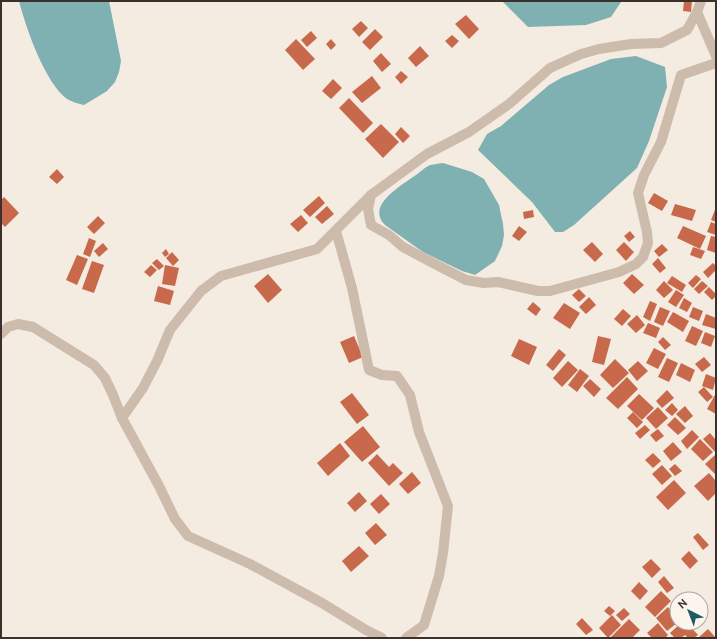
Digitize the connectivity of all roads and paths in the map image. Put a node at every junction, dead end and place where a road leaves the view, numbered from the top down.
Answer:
1 (701, 1) edge
2 (697, 12) junction
3 (716, 56) edge
4 (716, 63) edge
5 (371, 195) junction
6 (336, 231) junction
7 (1, 334) edge
8 (122, 418) junction
9 (382, 638) edge
10 (406, 638) edge

1 - 2 street
2 - 3 street
2 - 5 street
4 - 5 street
5 - 6 street
6 - 8 street
6 - 10 street
7 - 8 street
8 - 9 street

